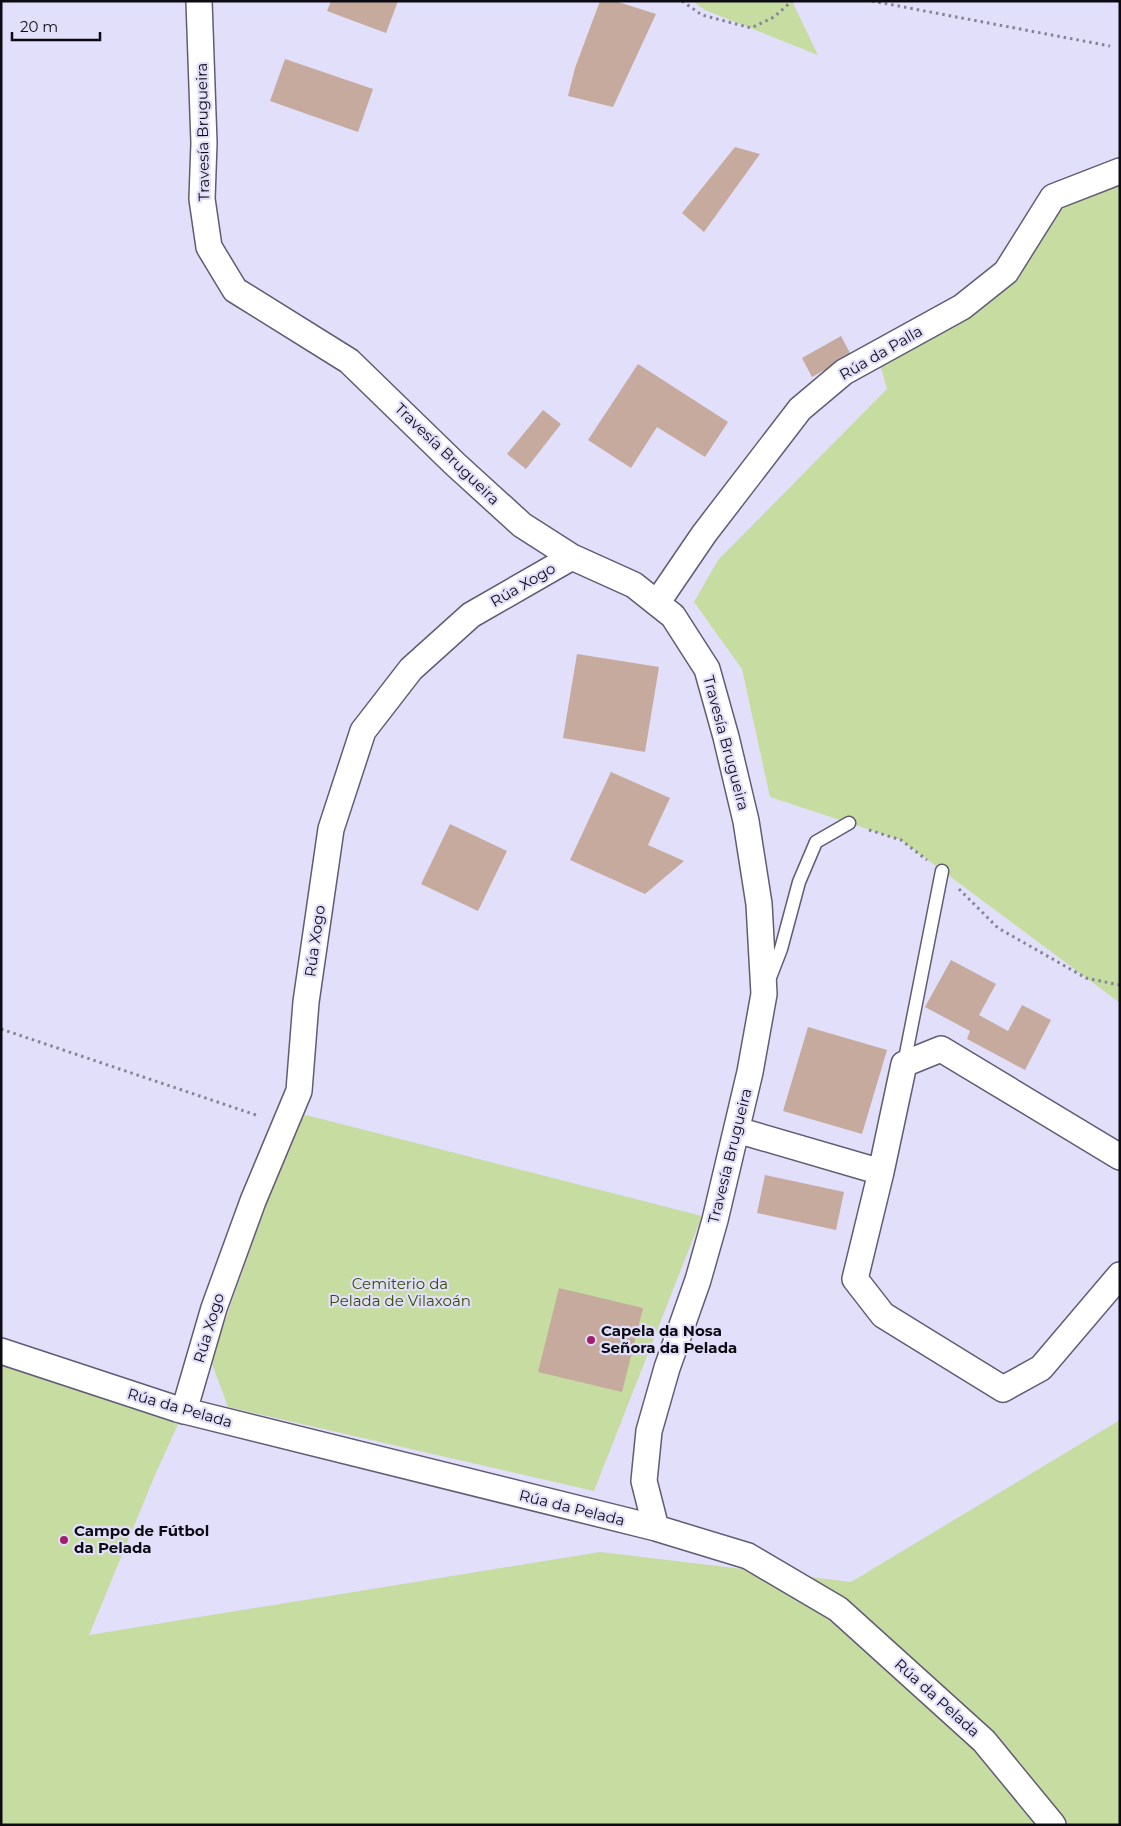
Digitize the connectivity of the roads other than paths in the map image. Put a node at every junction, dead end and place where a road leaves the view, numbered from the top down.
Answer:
1 (199, 1) edge
2 (1120, 171) edge
3 (572, 557) junction
4 (657, 603) junction
5 (849, 823) road end
6 (942, 871) road end
7 (764, 994) junction
8 (904, 1064) junction
9 (737, 1130) junction
10 (1120, 1157) edge
11 (881, 1172) junction
12 (1120, 1276) edge
13 (1, 1351) edge
14 (184, 1411) junction
15 (656, 1528) junction
16 (1053, 1825) edge

1 - 3 street, Travesía Brugueira
2 - 4 street, Rúa da Palla
3 - 4 street, Travesía Brugueira
3 - 14 street, Rúa Xogo
4 - 7 street, Travesía Brugueira
5 - 7 lane
6 - 8 lane
7 - 9 street, Travesía Brugueira
8 - 10 street
8 - 11 street
9 - 11 street
9 - 15 street, Travesía Brugueira
11 - 12 street
13 - 14 street, Rúa da Pelada
14 - 15 street, Rúa da Pelada
15 - 16 street, Rúa da Pelada

